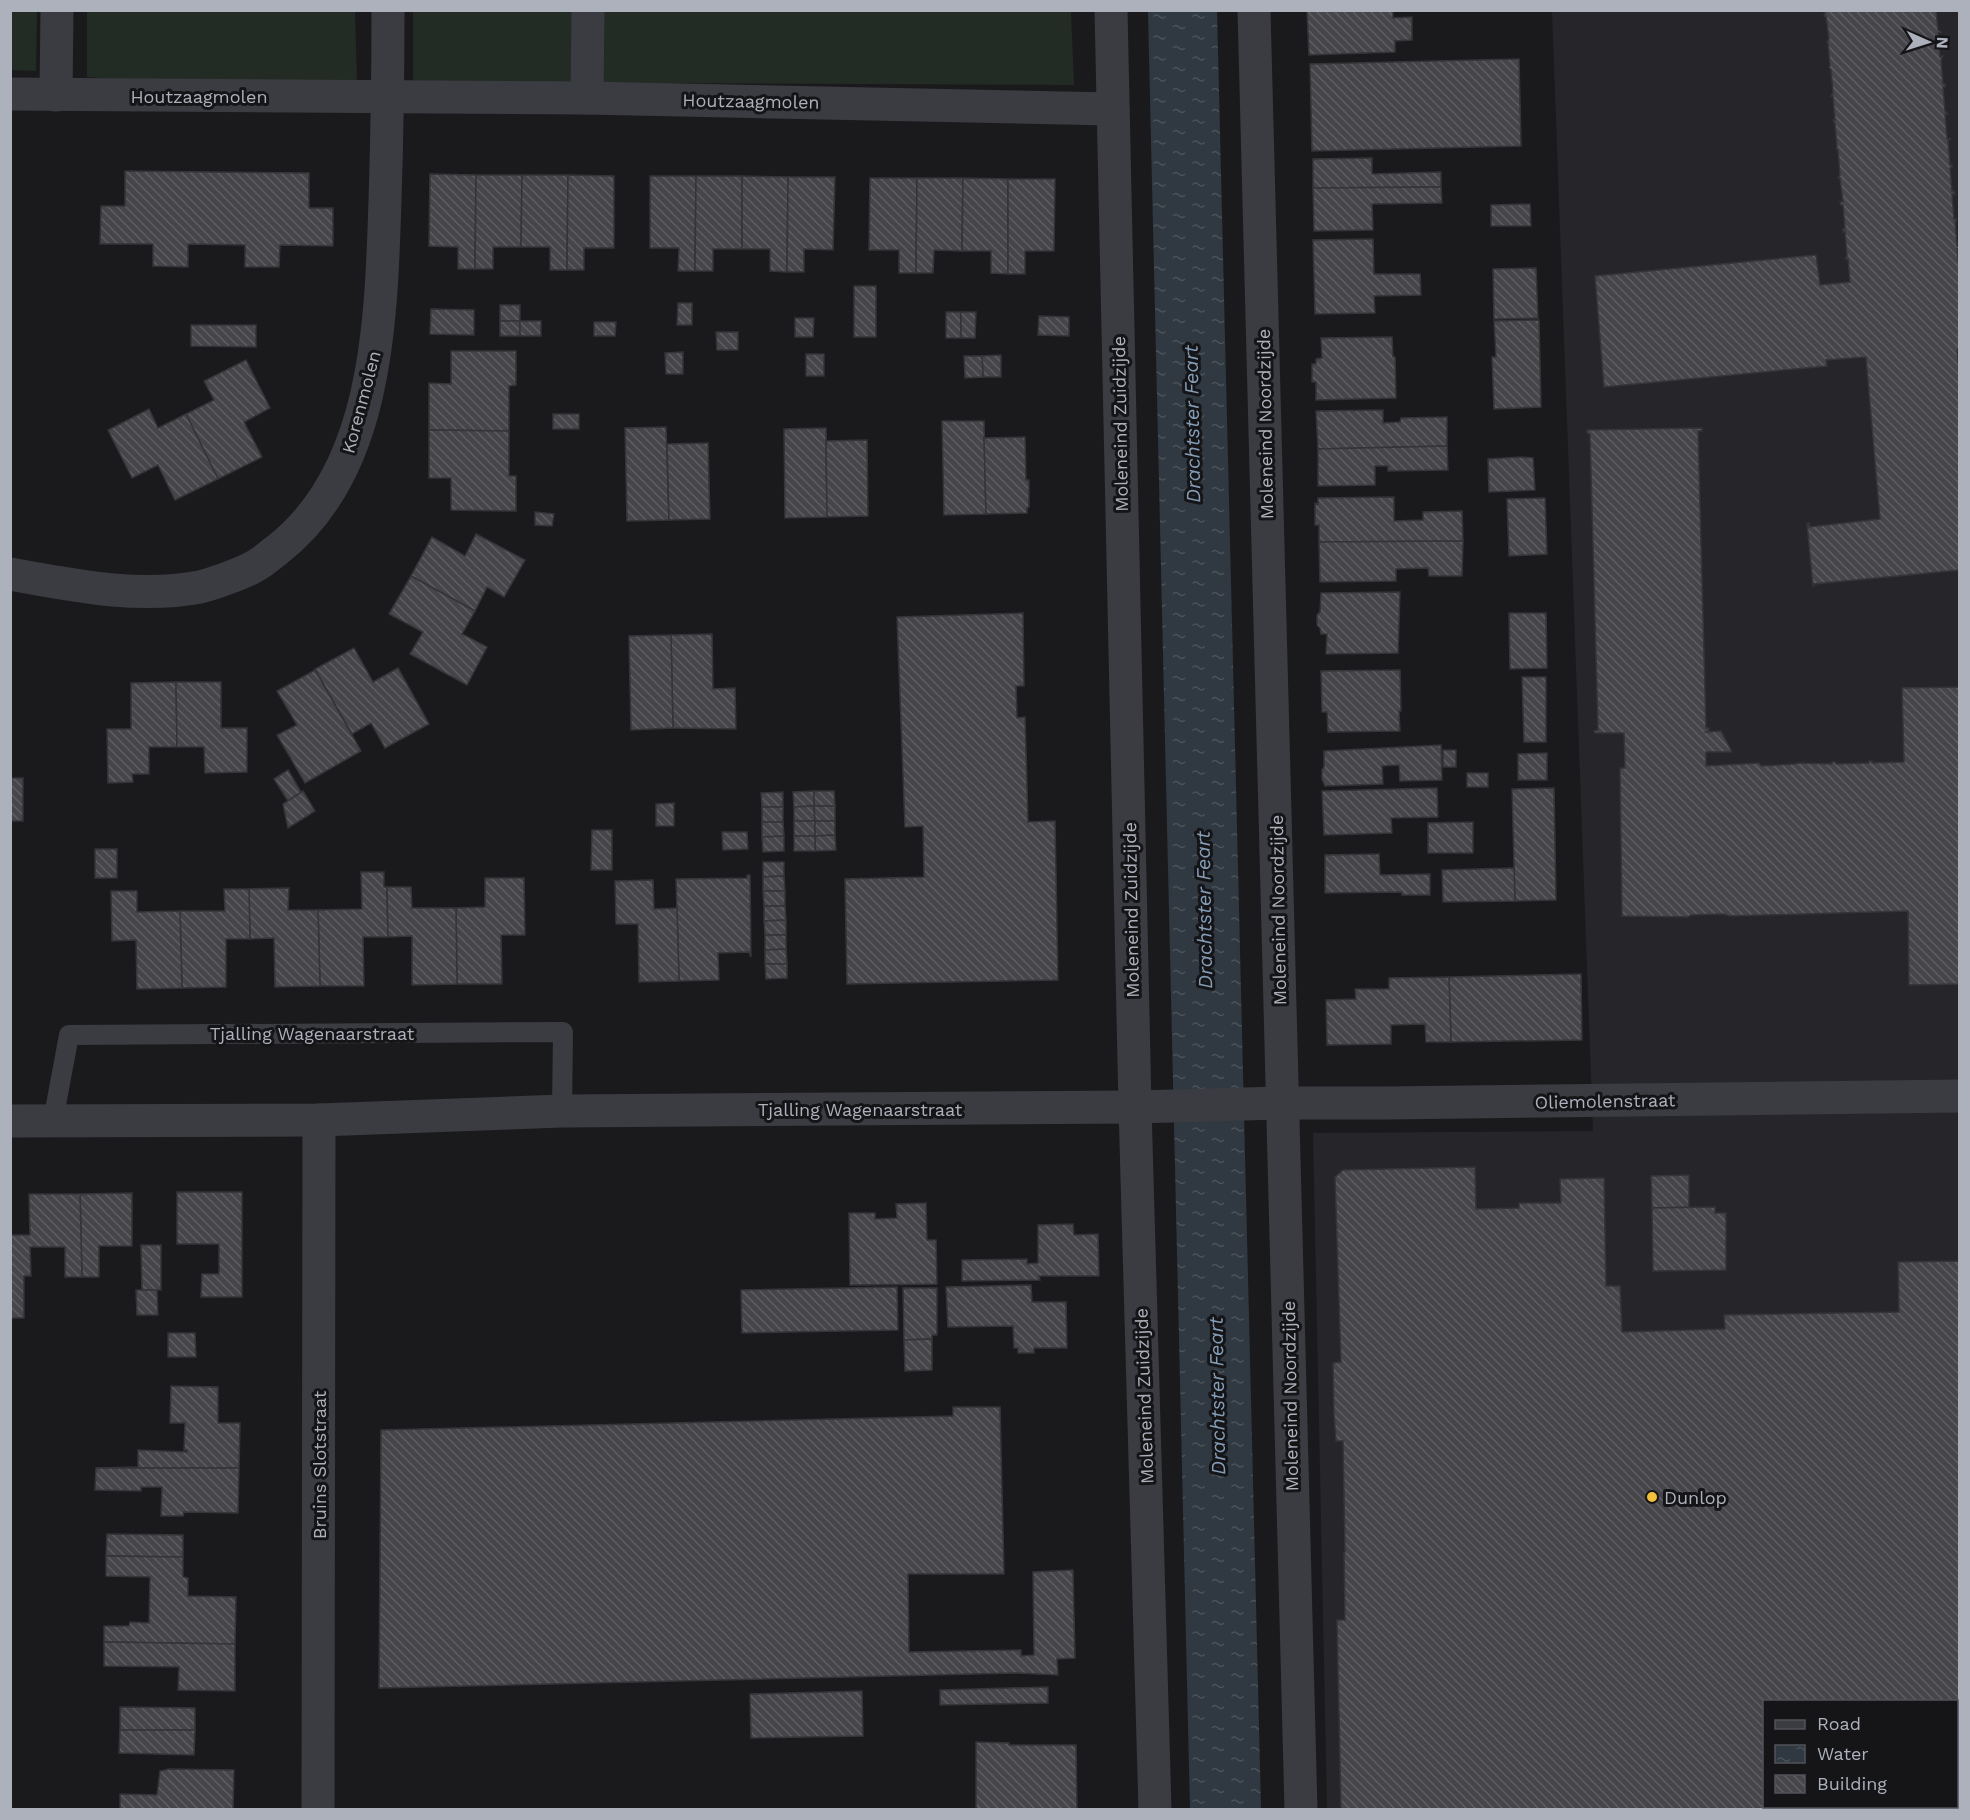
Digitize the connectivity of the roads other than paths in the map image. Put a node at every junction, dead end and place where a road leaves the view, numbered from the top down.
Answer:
1 (57, 10) edge
2 (388, 10) edge
3 (588, 10) edge
4 (1111, 10) edge
5 (1254, 10) edge
6 (10, 94) edge
7 (56, 95) junction
8 (388, 97) junction
9 (587, 98) junction
10 (1113, 109) junction
11 (10, 574) edge
12 (1959, 1096) edge
13 (1250, 1103) joint
14 (1283, 1103) junction
15 (1146, 1106) junction
16 (562, 1111) junction
17 (319, 1120) junction
18 (10, 1121) edge
19 (53, 1121) junction
20 (318, 1809) edge
21 (1155, 1809) edge
22 (1301, 1809) edge

1 - 7 street
2 - 8 street
3 - 9 street
4 - 10 street, Moleneind Zuidzijde
5 - 14 street, Moleneind Noordzijde
6 - 7 street, Houtzaagmolen
7 - 8 street, Houtzaagmolen
8 - 9 street, Houtzaagmolen
8 - 11 street, Korenmolen
9 - 10 street, Houtzaagmolen
10 - 15 street, Moleneind Zuidzijde
12 - 14 street, Oliemolenstraat
13 - 14 street, Oliemolenstraat
13 - 15 street, Tjalling Wagenaarstraat
14 - 22 street, Moleneind Noordzijde
15 - 16 street, Tjalling Wagenaarstraat
15 - 21 street, Moleneind Zuidzijde
16 - 17 street, Tjalling Wagenaarstraat
16 - 19 lane, Tjalling Wagenaarstraat
17 - 19 street, Tjalling Wagenaarstraat
17 - 20 street, Bruins Slotstraat
18 - 19 street, Tjalling Wagenaarstraat

